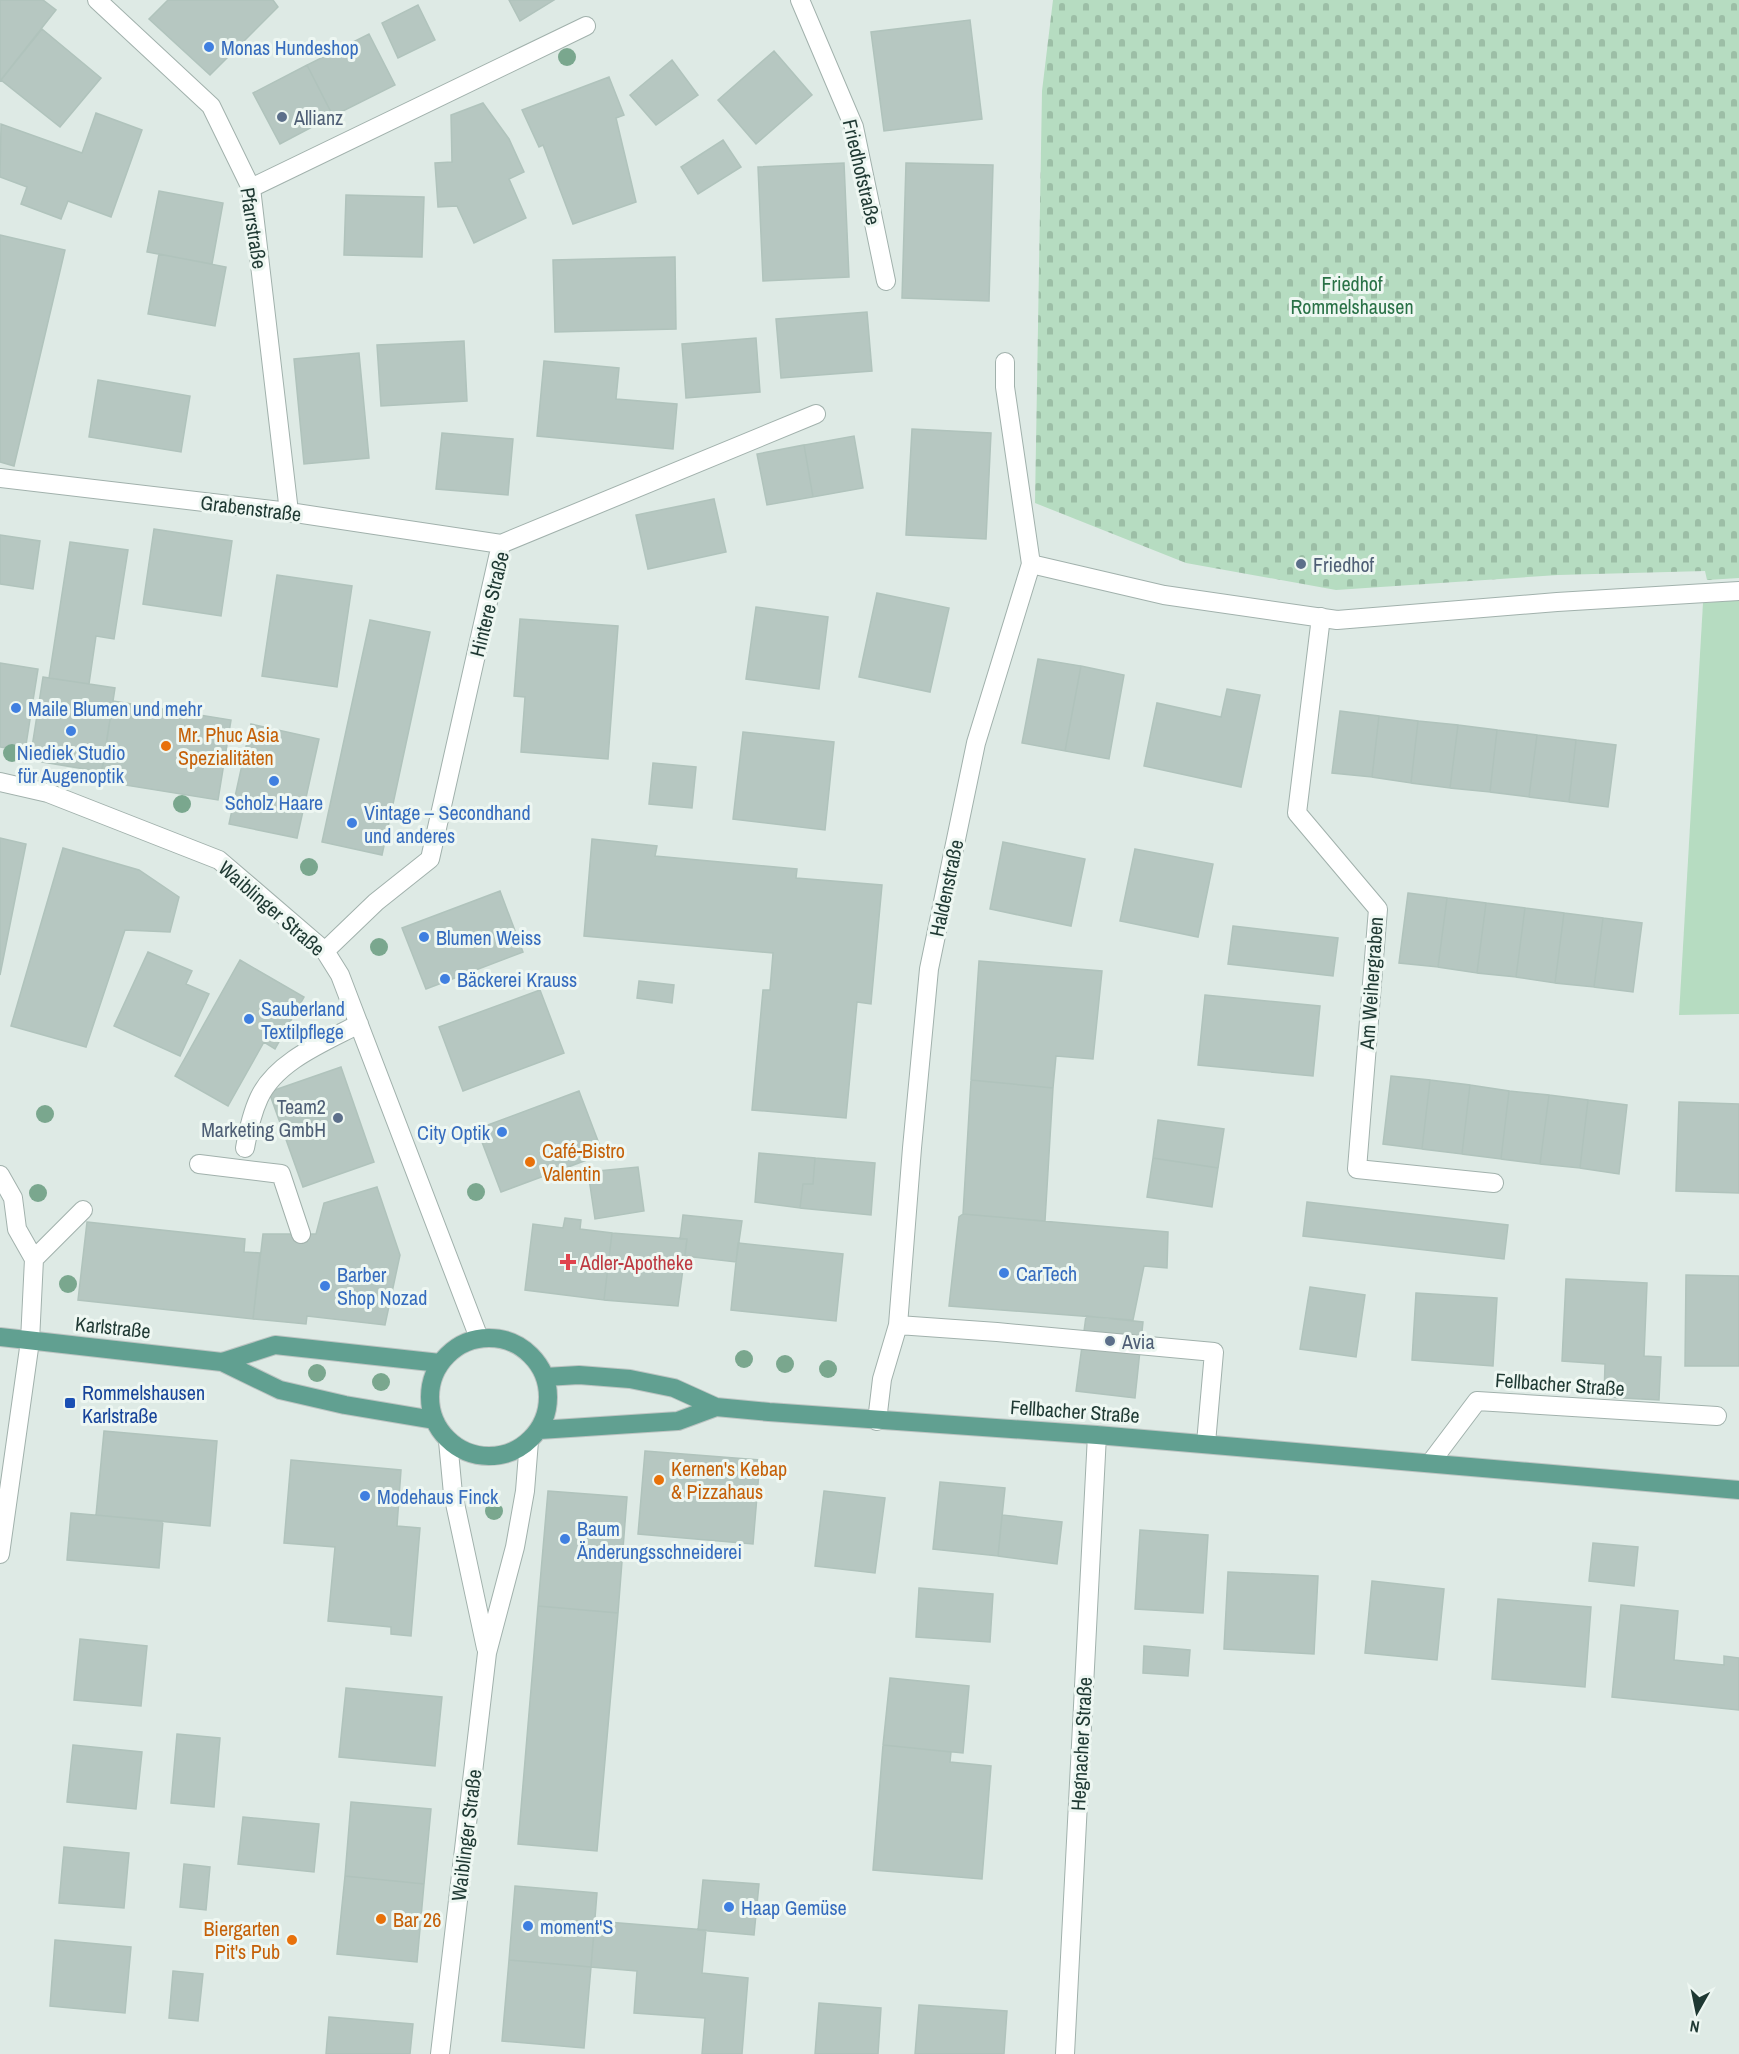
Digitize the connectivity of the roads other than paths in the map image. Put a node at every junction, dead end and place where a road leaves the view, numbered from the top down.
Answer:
1 (97, 0) edge
2 (800, 0) edge
3 (586, 26) dead end
4 (251, 188) junction
5 (886, 281) dead end
6 (1005, 362) dead end
7 (816, 414) dead end
8 (0, 478) edge
9 (289, 512) junction
10 (501, 544) junction
11 (1031, 564) junction
12 (1739, 591) edge
13 (1321, 617) junction
14 (0, 782) edge
15 (325, 951) junction
16 (359, 1024) junction
17 (246, 1148) dead end
18 (199, 1164) dead end
19 (0, 1175) edge
20 (1494, 1184) dead end
21 (83, 1210) dead end
22 (301, 1234) dead end
23 (34, 1258) junction
24 (897, 1325) junction
25 (0, 1337) edge
26 (479, 1338) junction
27 (30, 1341) junction
28 (222, 1362) junction
29 (440, 1363) junction
30 (545, 1377) junction
31 (716, 1407) junction
32 (1717, 1416) dead end
33 (434, 1419) junction
34 (877, 1421) junction
35 (1097, 1435) junction
36 (534, 1436) junction
37 (448, 1441) junction
38 (1206, 1443) junction
39 (1431, 1462) junction
40 (1739, 1490) edge
41 (0, 1554) edge
42 (487, 1653) junction
43 (440, 2054) edge
44 (1065, 2054) edge

1 - 4 street, Pfarrstraße
2 - 5 street, Friedhofstraße
3 - 4 street
4 - 9 street, Pfarrstraße
6 - 11 street, Haldenstraße
7 - 10 street, Hintere Straße
8 - 9 street, Grabenstraße
9 - 10 street, Grabenstraße
10 - 15 street, Hintere Straße
11 - 13 street
11 - 24 street, Haldenstraße
12 - 13 street
13 - 20 street, Am Weihergraben
14 - 15 street, Waiblinger Straße
15 - 16 street, Waiblinger Straße
16 - 17 street
16 - 26 street, Waiblinger Straße
18 - 22 street
19 - 23 street
21 - 23 street
23 - 27 street
24 - 34 street, Haldenstraße
24 - 38 street
25 - 27 main road, Karlstraße
26 - 29 main road
26 - 30 main road
27 - 28 main road, Karlstraße
27 - 41 street
28 - 29 main road, Karlstraße
28 - 33 main road, Karlstraße
29 - 33 main road
30 - 31 main road, Fellbacher Straße
30 - 36 main road
31 - 34 main road, Fellbacher Straße
31 - 36 main road, Fellbacher Straße
32 - 39 street, Fellbacher Straße
33 - 37 main road
34 - 35 main road, Fellbacher Straße
35 - 38 main road, Fellbacher Straße
35 - 44 street, Hegnacher Straße
36 - 37 main road
36 - 42 street, Waiblinger Straße
37 - 42 street, Waiblinger Straße
38 - 39 main road, Fellbacher Straße
39 - 40 main road, Fellbacher Straße
42 - 43 street, Waiblinger Straße

